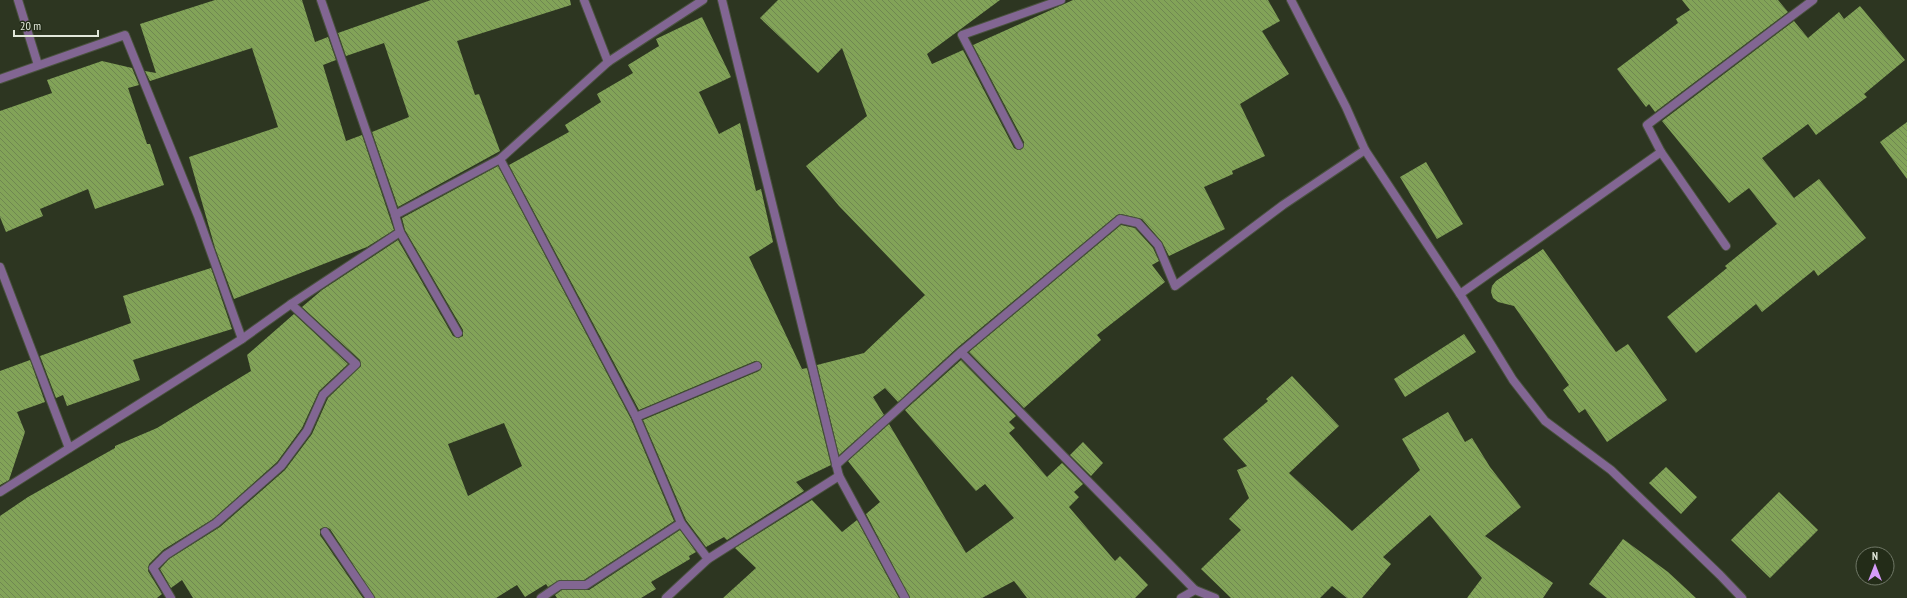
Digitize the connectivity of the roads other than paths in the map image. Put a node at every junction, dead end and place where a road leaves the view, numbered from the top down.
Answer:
1 (18, 0) edge
2 (321, 0) edge
3 (584, 0) edge
4 (703, 0) edge
5 (722, 0) edge
6 (1061, 0) edge
7 (1291, 0) edge
8 (1813, 0) edge
9 (608, 62) junction
10 (38, 66) junction
11 (0, 78) edge
12 (1018, 145) dead end
13 (1365, 150) junction
14 (1661, 152) junction
15 (500, 158) junction
16 (395, 215) junction
17 (400, 232) junction
18 (1726, 246) dead end
19 (0, 267) edge
20 (1460, 294) junction
21 (291, 304) junction
22 (458, 333) dead end
23 (242, 339) junction
24 (961, 352) junction
25 (757, 366) dead end
26 (636, 416) junction
27 (69, 448) junction
28 (836, 465) junction
29 (839, 476) junction
30 (0, 492) edge
31 (681, 523) junction
32 (325, 532) dead end
33 (708, 559) junction
34 (1195, 590) junction
35 (171, 598) edge
36 (370, 598) edge
37 (541, 598) edge
38 (666, 598) edge
39 (905, 598) edge
40 (1181, 598) edge
41 (1215, 598) edge
42 (1742, 598) edge

1 - 10 street
2 - 16 street
3 - 9 street
4 - 9 street
5 - 28 street
6 - 12 street
7 - 13 street
8 - 14 street
9 - 15 street
10 - 11 street
10 - 23 street
13 - 20 street
13 - 24 street
14 - 18 street
14 - 20 street
15 - 16 street
15 - 26 street
16 - 17 street
17 - 21 street
17 - 22 street
19 - 27 street
20 - 42 street
21 - 23 street
21 - 35 street
23 - 27 street
24 - 28 street
24 - 34 street
25 - 26 street
26 - 31 street
27 - 30 street
28 - 29 street
29 - 33 street
29 - 39 street
31 - 33 street
31 - 37 street
32 - 36 street
33 - 38 street
34 - 40 street
34 - 41 street

